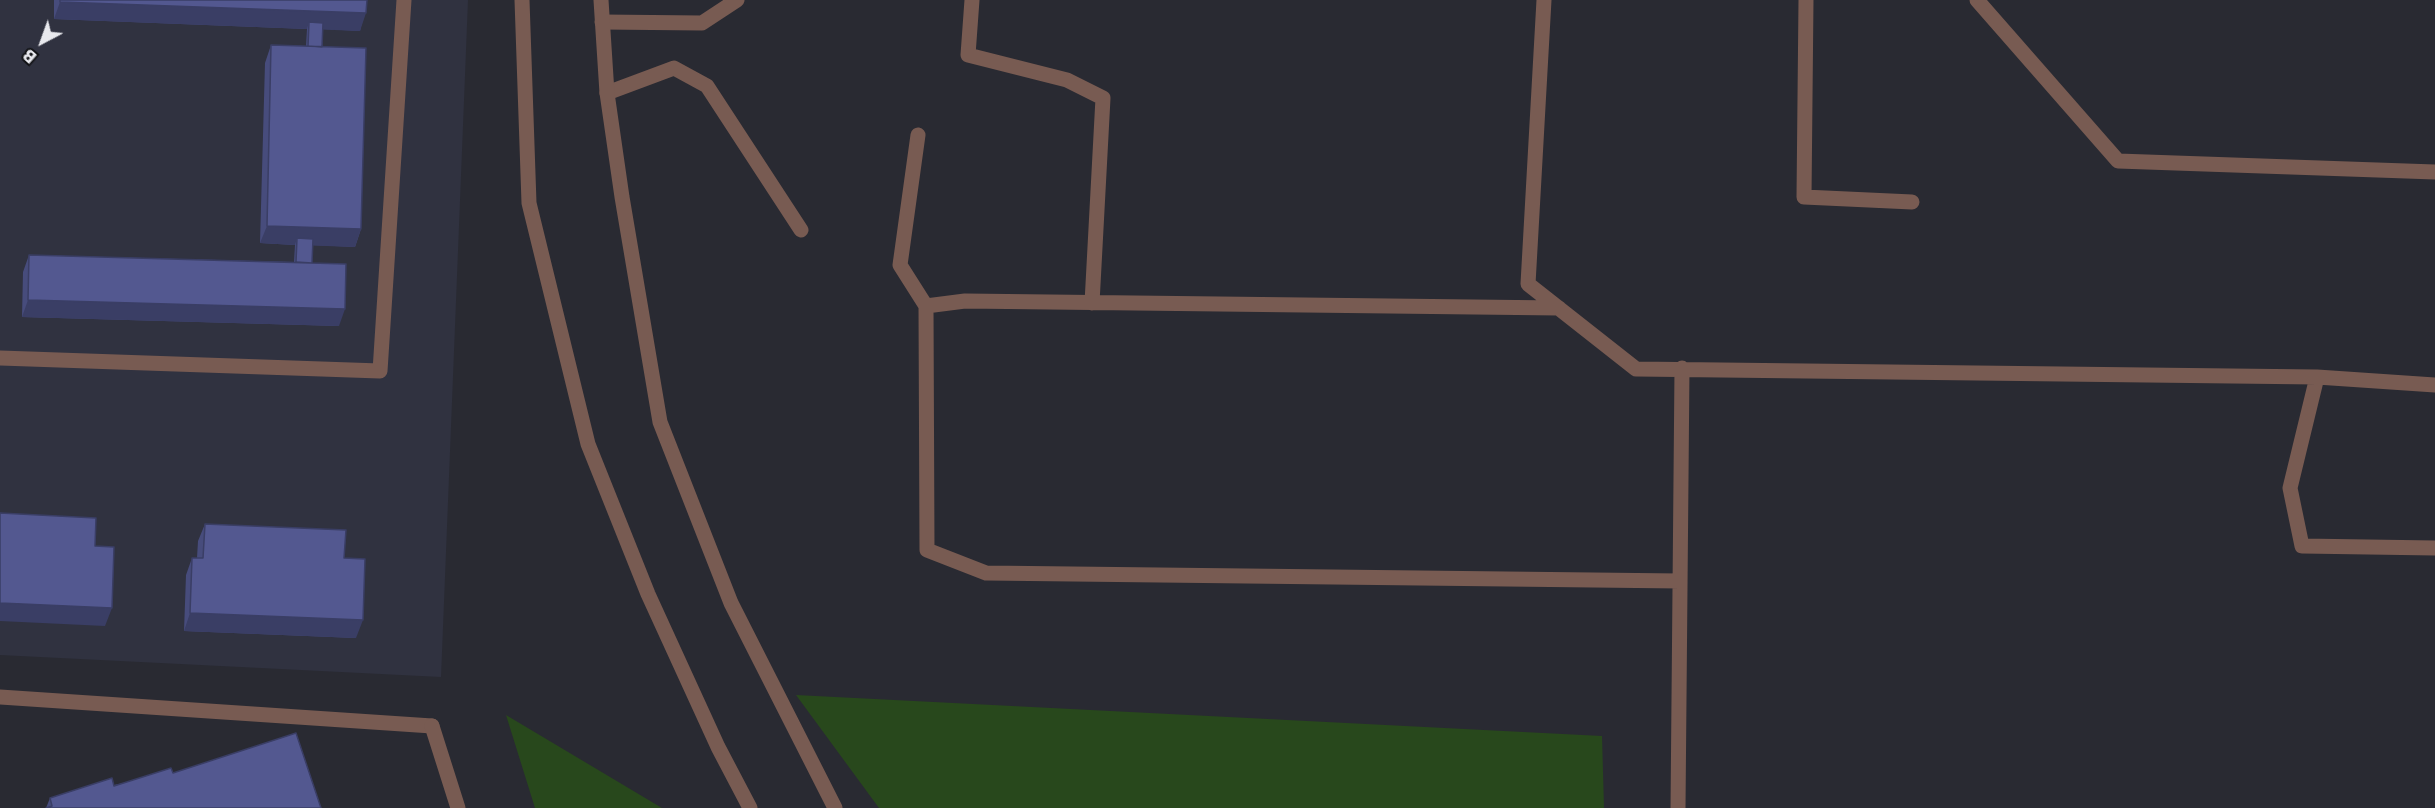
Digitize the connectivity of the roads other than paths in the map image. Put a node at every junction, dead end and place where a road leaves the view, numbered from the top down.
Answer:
1 (404, 0) edge
2 (522, 0) edge
3 (601, 0) edge
4 (737, 0) edge
5 (972, 0) edge
6 (1544, 0) edge
7 (1806, 0) edge
8 (1977, 0) edge
9 (602, 22) junction
10 (607, 93) junction
11 (918, 135) dead end
12 (2435, 172) edge
13 (1912, 202) dead end
14 (801, 230) dead end
15 (1092, 303) junction
16 (926, 306) junction
17 (1559, 308) junction
18 (0, 358) edge
19 (1682, 368) junction
20 (2318, 377) junction
21 (2435, 385) edge
22 (2435, 549) edge
23 (1680, 580) junction
24 (0, 697) edge
25 (458, 808) edge
26 (750, 808) edge
27 (835, 808) edge
28 (1678, 808) edge

1 - 18 street
2 - 26 street
3 - 9 street
4 - 9 street
5 - 15 street
6 - 17 street
7 - 13 street
8 - 12 street
9 - 10 street
10 - 14 street
10 - 27 street
11 - 16 street
15 - 16 street
15 - 17 street
16 - 23 street
17 - 19 street
19 - 20 street
19 - 23 street
20 - 21 street
20 - 22 street
23 - 28 street
24 - 25 street

